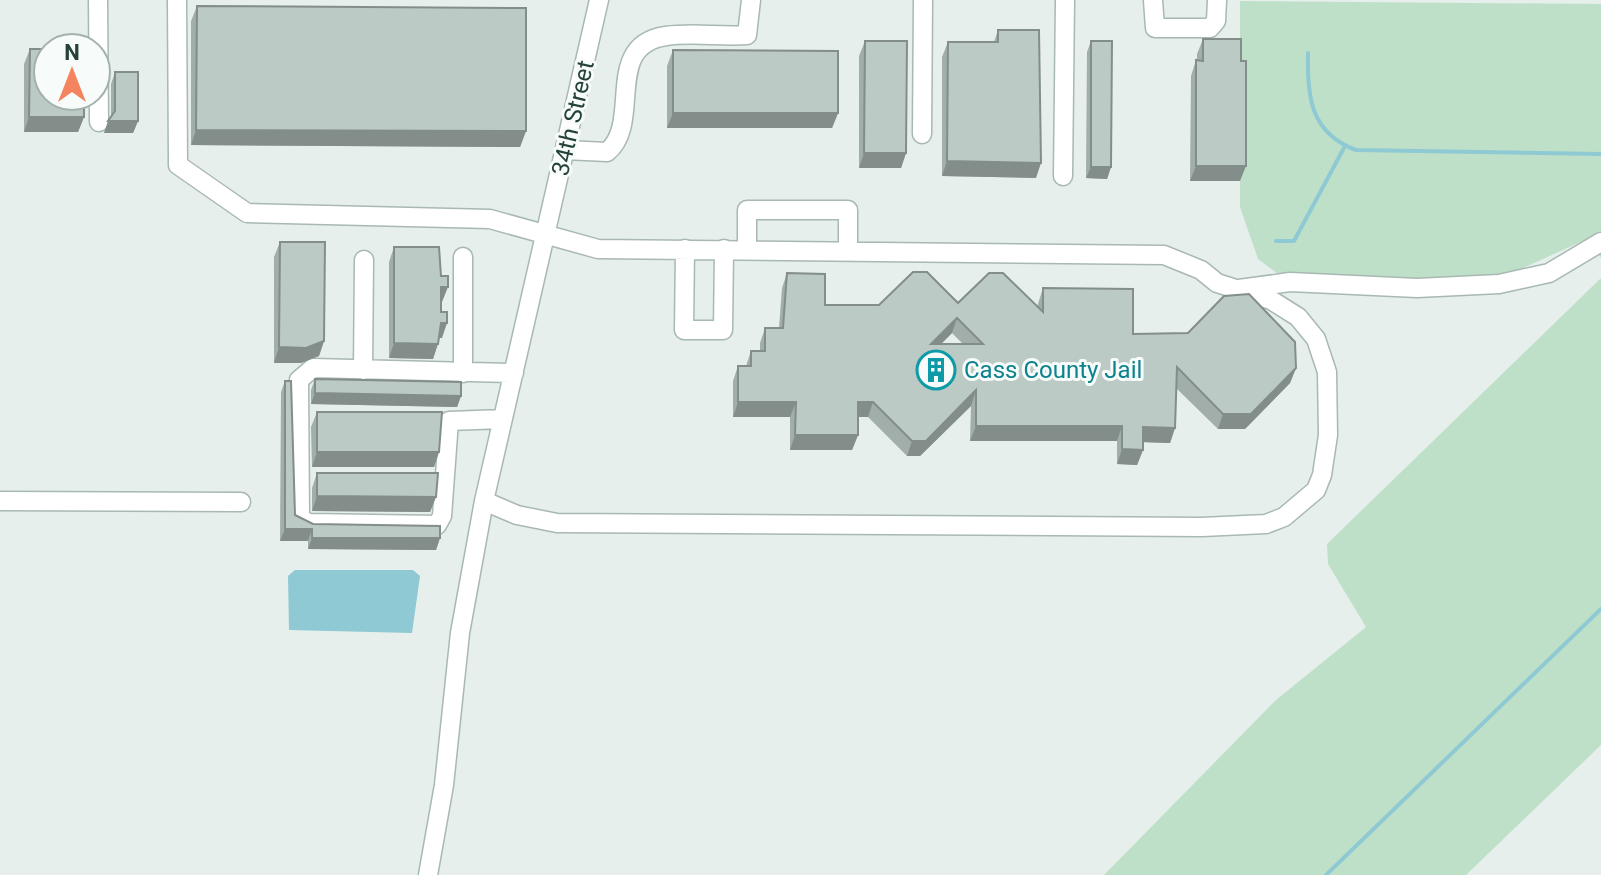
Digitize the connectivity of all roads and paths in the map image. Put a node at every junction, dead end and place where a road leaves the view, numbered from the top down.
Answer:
1 (98, 0) edge
2 (177, 0) edge
3 (599, 0) edge
4 (751, 0) edge
5 (923, 0) edge
6 (1065, 0) edge
7 (1153, 0) edge
8 (1217, 0) edge
9 (99, 122) dead end
10 (922, 134) dead end
11 (565, 150) junction
12 (1063, 176) dead end
13 (546, 236) junction
14 (1601, 242) edge
15 (685, 249) junction
16 (724, 249) junction
17 (747, 250) junction
18 (848, 251) junction
19 (463, 257) dead end
20 (364, 260) dead end
21 (1236, 290) junction
22 (363, 370) junction
23 (463, 373) junction
24 (514, 373) junction
25 (503, 419) junction
26 (0, 501) edge
27 (484, 501) junction
28 (241, 502) dead end
29 (428, 875) edge

1 - 9 street
2 - 13 street
3 - 11 street, 34th Street
4 - 11 street
5 - 10 street
6 - 12 street
7 - 8 street
11 - 13 street, 34th Street
13 - 15 street
13 - 24 street, 34th Street
14 - 21 street
15 - 16 street
15 - 16 street
16 - 17 street
17 - 18 street
17 - 18 street
18 - 21 street
19 - 23 street
20 - 22 street
21 - 27 street
22 - 23 street
22 - 25 street
23 - 24 street
24 - 25 street, 34th Street
25 - 27 street, 34th Street
26 - 28 street
27 - 29 street, 34th Street

